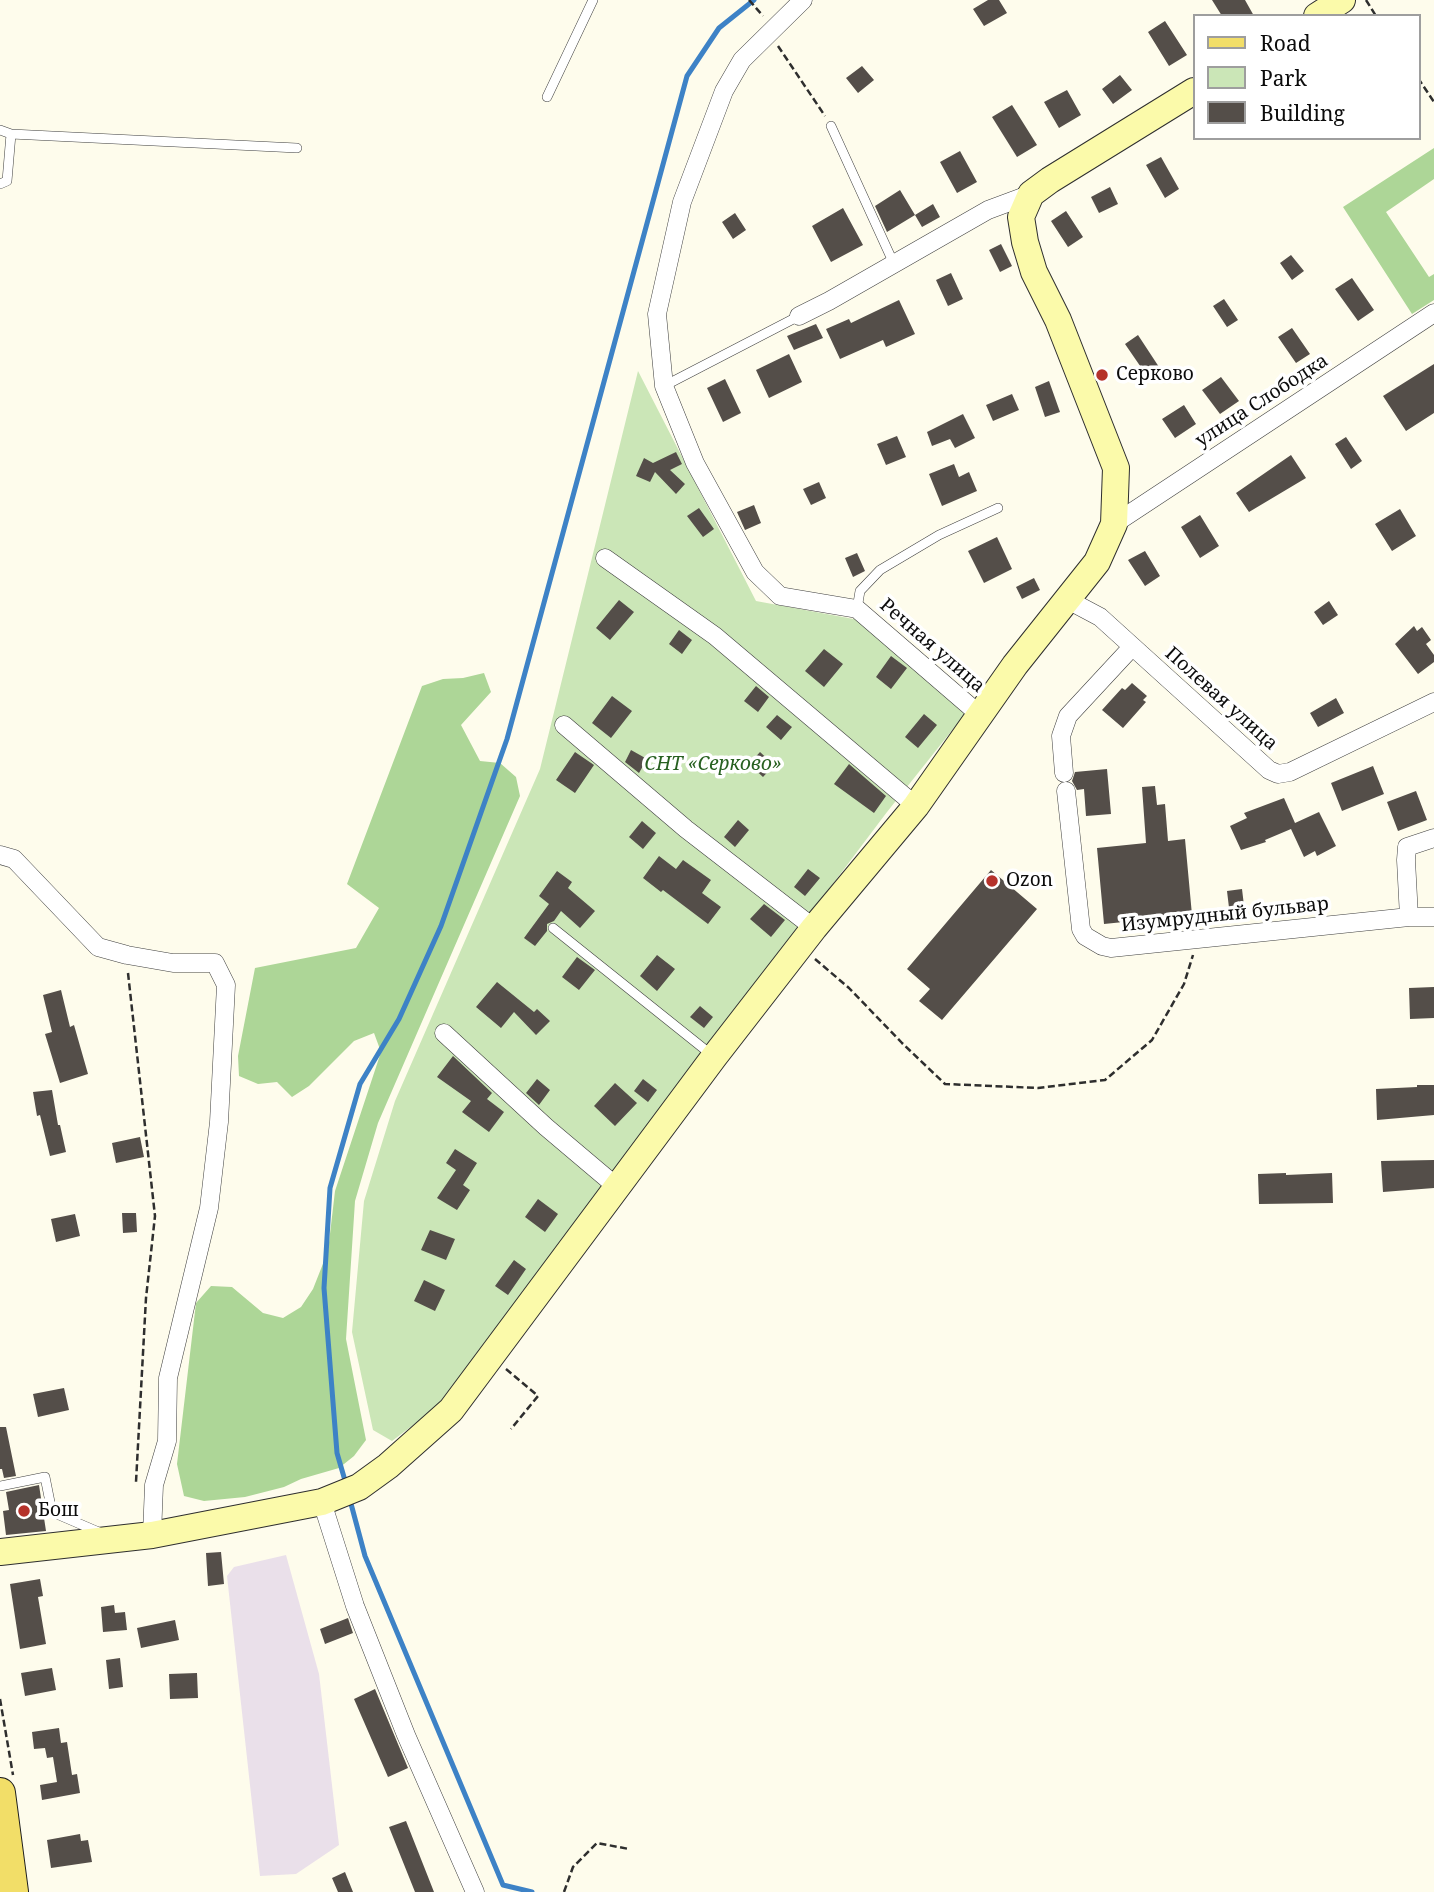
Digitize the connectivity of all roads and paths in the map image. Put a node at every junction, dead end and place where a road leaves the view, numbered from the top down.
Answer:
1 (593, 0) edge
2 (749, 0) edge
3 (803, 0) edge
4 (1342, 0) edge
5 (758, 11) dead end
6 (1320, 14) edge
7 (770, 33) junction
8 (1420, 81) edge
9 (1192, 92) edge
10 (547, 97) dead end
11 (1434, 102) edge
12 (831, 125) joint
13 (0, 131) edge
14 (11, 134) junction
15 (297, 148) dead end
16 (0, 184) edge
17 (1031, 194) junction
18 (894, 264) junction
19 (1434, 313) edge
20 (799, 316) joint
21 (664, 386) junction
22 (998, 508) dead end
23 (1114, 524) junction
24 (605, 558) dead end
25 (1068, 600) junction
26 (857, 609) junction
27 (1132, 647) junction
28 (1434, 702) edge
29 (980, 715) junction
30 (564, 724) dead end
31 (916, 806) junction
32 (1434, 838) edge
33 (0, 855) edge
34 (1409, 917) junction
35 (1434, 917) edge
36 (554, 928) dead end
37 (807, 937) junction
38 (1198, 939) junction
39 (127, 955) junction
40 (444, 1033) dead end
41 (714, 1057) junction
42 (617, 1187) junction
43 (490, 1357) junction
44 (511, 1429) dead end
45 (0, 1486) edge
46 (136, 1489) dead end
47 (340, 1495) junction
48 (152, 1535) junction
49 (116, 1539) junction
50 (75, 1544) junction
51 (0, 1552) edge
52 (0, 1566) edge
53 (0, 1793) edge
54 (629, 1849) dead end
55 (13, 1892) edge
56 (475, 1892) edge
57 (564, 1892) edge

1 - 10 lane
2 - 5 path
3 - 7 street
4 - 6 main road
7 - 12 path
7 - 21 street
8 - 11 path
9 - 17 main road
12 - 18 lane
13 - 14 lane
14 - 15 lane
14 - 16 lane
17 - 18 street
17 - 23 main road
18 - 20 street
19 - 23 street, улица Слободка
20 - 21 lane
21 - 26 street
22 - 26 lane
23 - 25 main road
24 - 31 street
25 - 27 street, Полевая улица
25 - 29 main road
26 - 29 street, Речная улица
27 - 28 street, Полевая улица
27 - 38 street, Изумрудный бульвар
29 - 31 main road
30 - 37 street
31 - 37 main road
32 - 34 street
33 - 39 street
34 - 35 street, Изумрудный бульвар
34 - 38 street, Изумрудный бульвар
36 - 41 lane
37 - 38 path
37 - 41 main road
39 - 46 path
39 - 48 street
40 - 42 street
41 - 42 main road
42 - 43 main road
43 - 44 path
43 - 47 main road
45 - 49 lane
47 - 48 main road
47 - 56 street
48 - 49 main road
49 - 50 main road
50 - 51 main road
50 - 52 main road
53 - 55 main road
54 - 57 path

